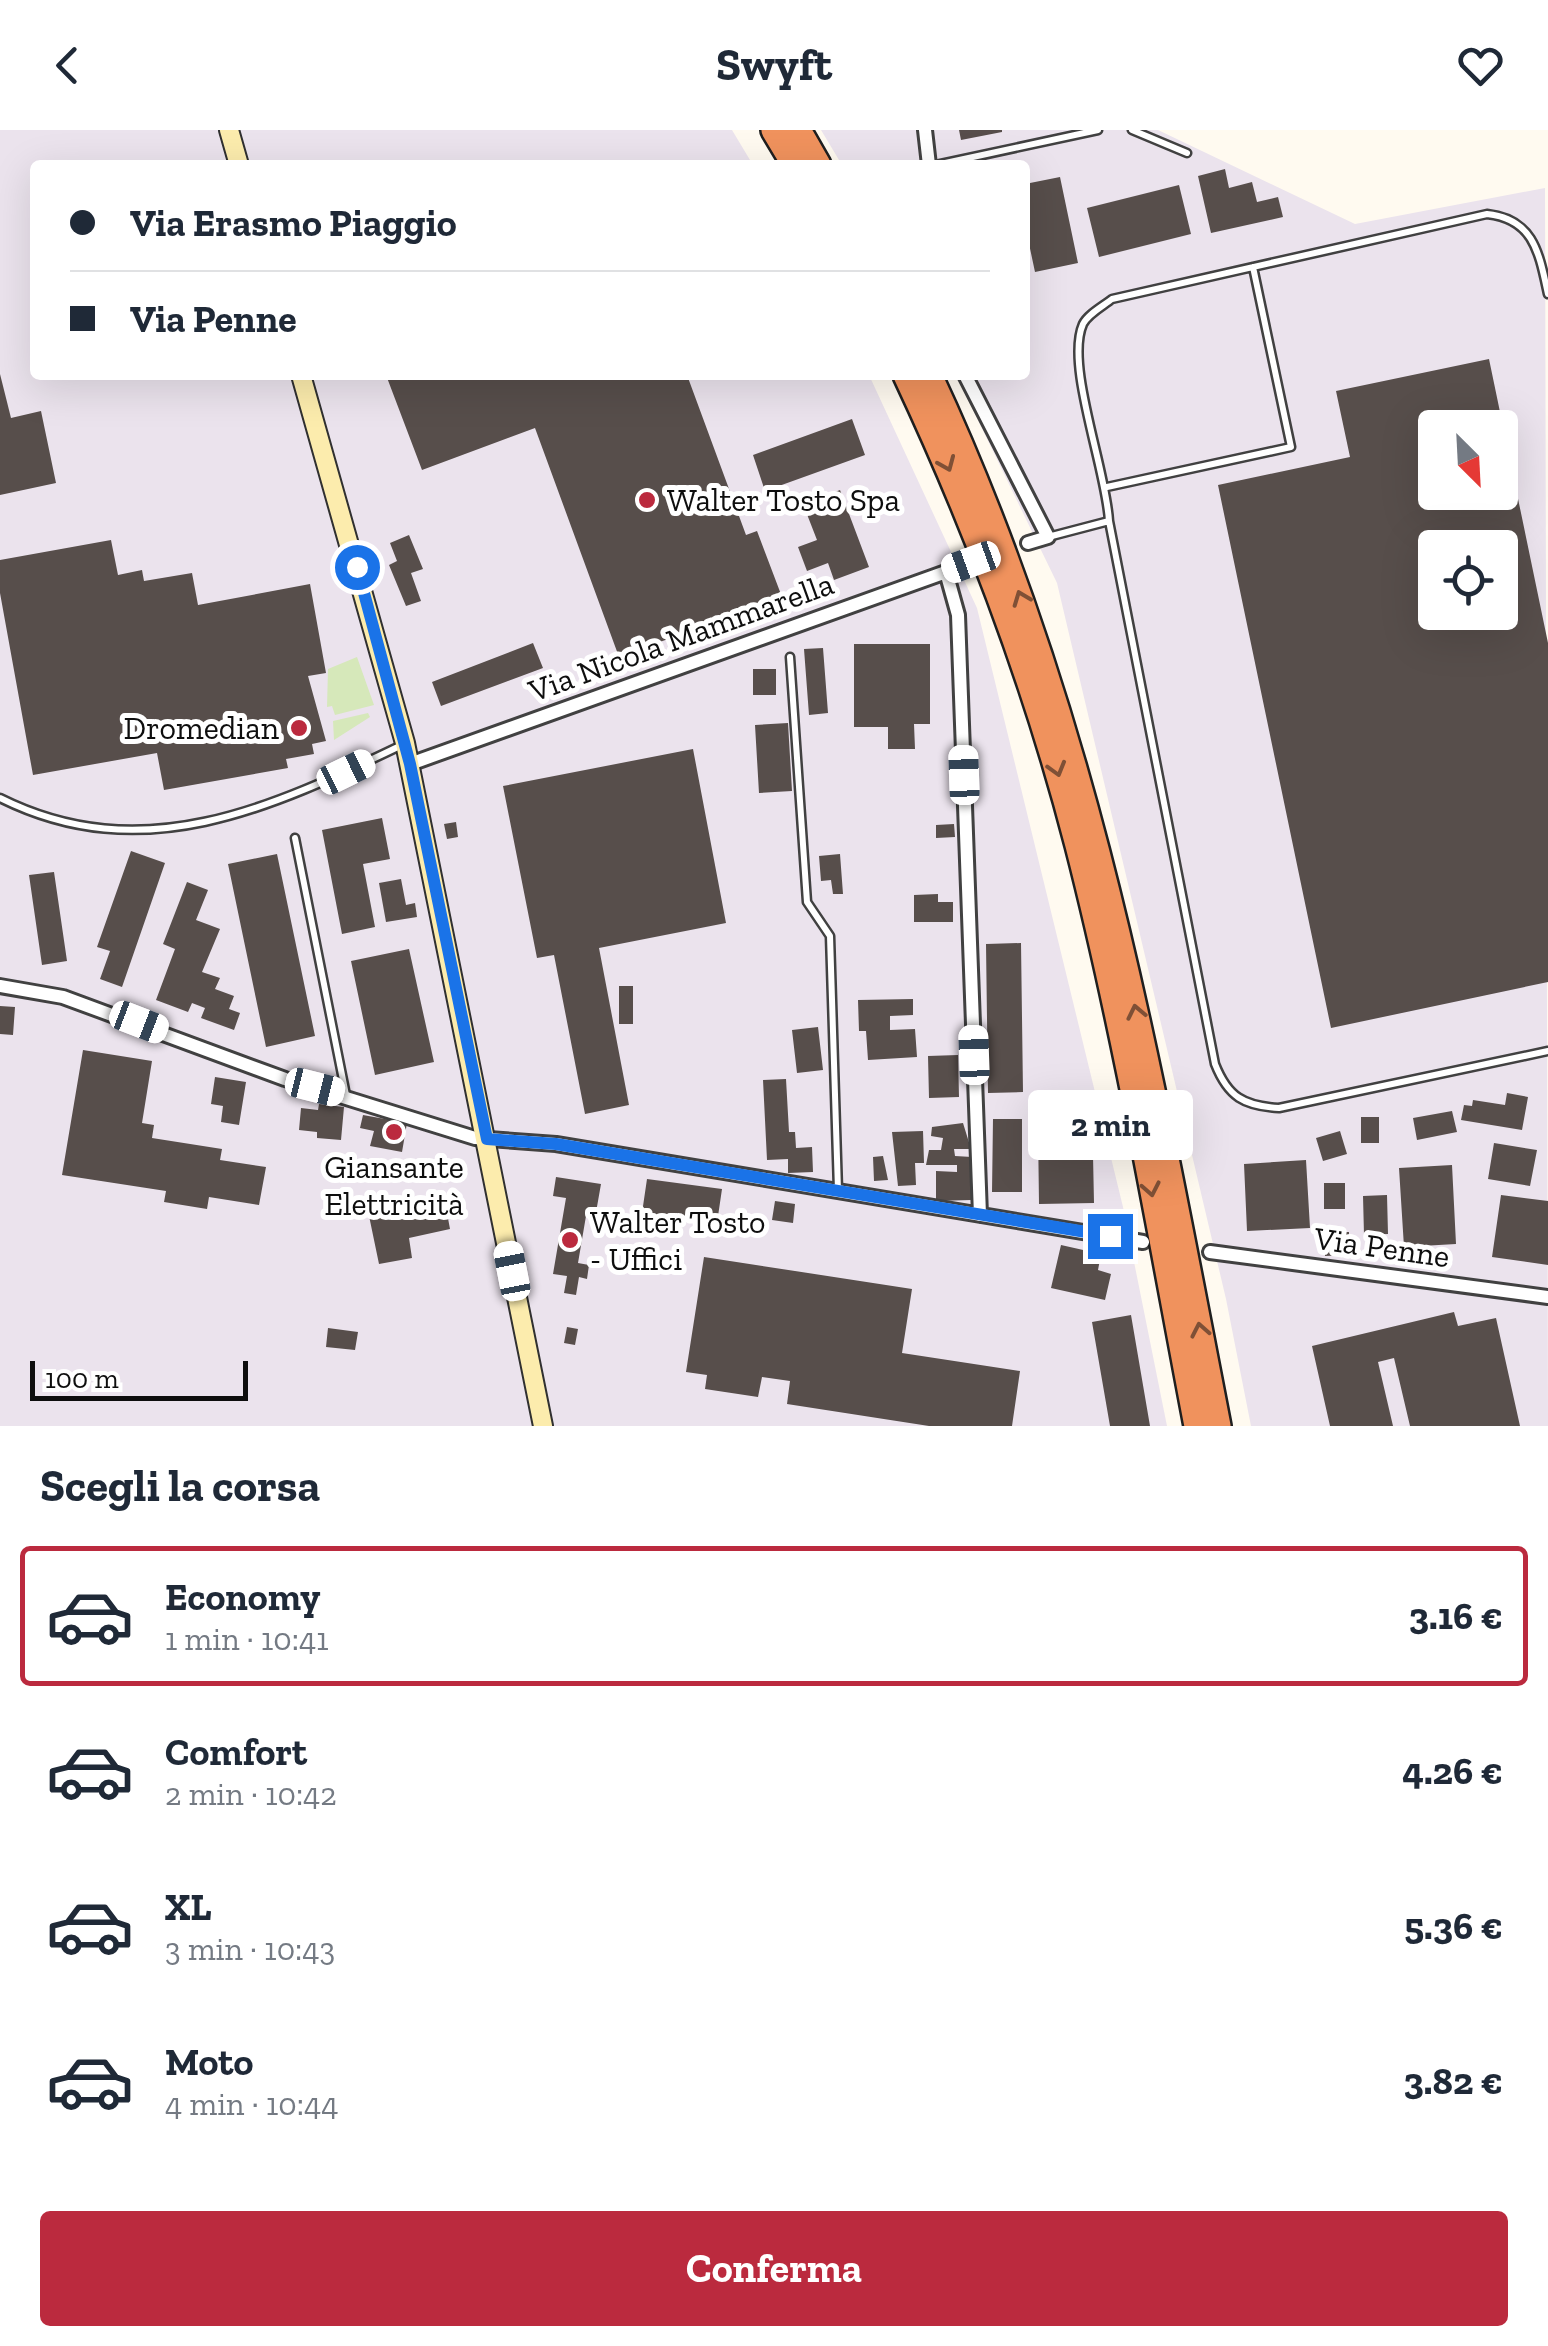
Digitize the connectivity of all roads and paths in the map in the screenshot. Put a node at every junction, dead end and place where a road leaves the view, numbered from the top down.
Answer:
1 (229, 130) edge
2 (774, 130) edge
3 (798, 130) edge
4 (925, 130) edge
5 (1098, 130) edge
6 (1132, 130) edge
7 (1186, 153) dead end
8 (238, 160) edge
9 (791, 160) edge
10 (815, 160) edge
11 (931, 160) edge
12 (956, 160) edge
13 (1253, 267) junction
14 (1548, 294) edge
15 (302, 380) edge
16 (908, 380) edge
17 (930, 380) edge
18 (968, 380) edge
19 (1107, 486) junction
20 (1109, 520) junction
21 (1048, 537) junction
22 (1028, 543) dead end
23 (971, 562) dead end
24 (946, 572) junction
25 (790, 657) dead end
26 (405, 743) junction
27 (410, 764) junction
28 (0, 798) edge
29 (295, 838) dead end
30 (0, 986) edge
31 (1548, 1052) edge
32 (346, 1095) junction
33 (487, 1139) junction
34 (838, 1191) junction
35 (980, 1214) junction
36 (1143, 1242) dead end
37 (1210, 1252) dead end
38 (1548, 1297) edge
39 (543, 1426) edge
40 (1197, 1426) edge
41 (1218, 1426) edge

1 - 8 street
2 - 9 highway
3 - 10 highway
4 - 11 street
5 - 12 lane
6 - 7 lane
13 - 14 lane
13 - 19 lane
13 - 19 lane
15 - 26 street
16 -> 40 highway
41 -> 17 highway
18 - 21 street
19 - 20 lane
20 - 21 lane
20 - 31 lane
21 - 22 street
23 - 24 street, Via Nicola Mammarella
24 - 27 street, Via Nicola Mammarella
24 - 35 street
25 - 34 lane
26 - 27 street
26 - 28 lane
27 - 33 street
29 - 32 lane
30 - 32 street
32 - 33 street
33 - 34 street
33 - 39 street
34 - 35 street
35 - 36 street
37 - 38 street, Via Penne

